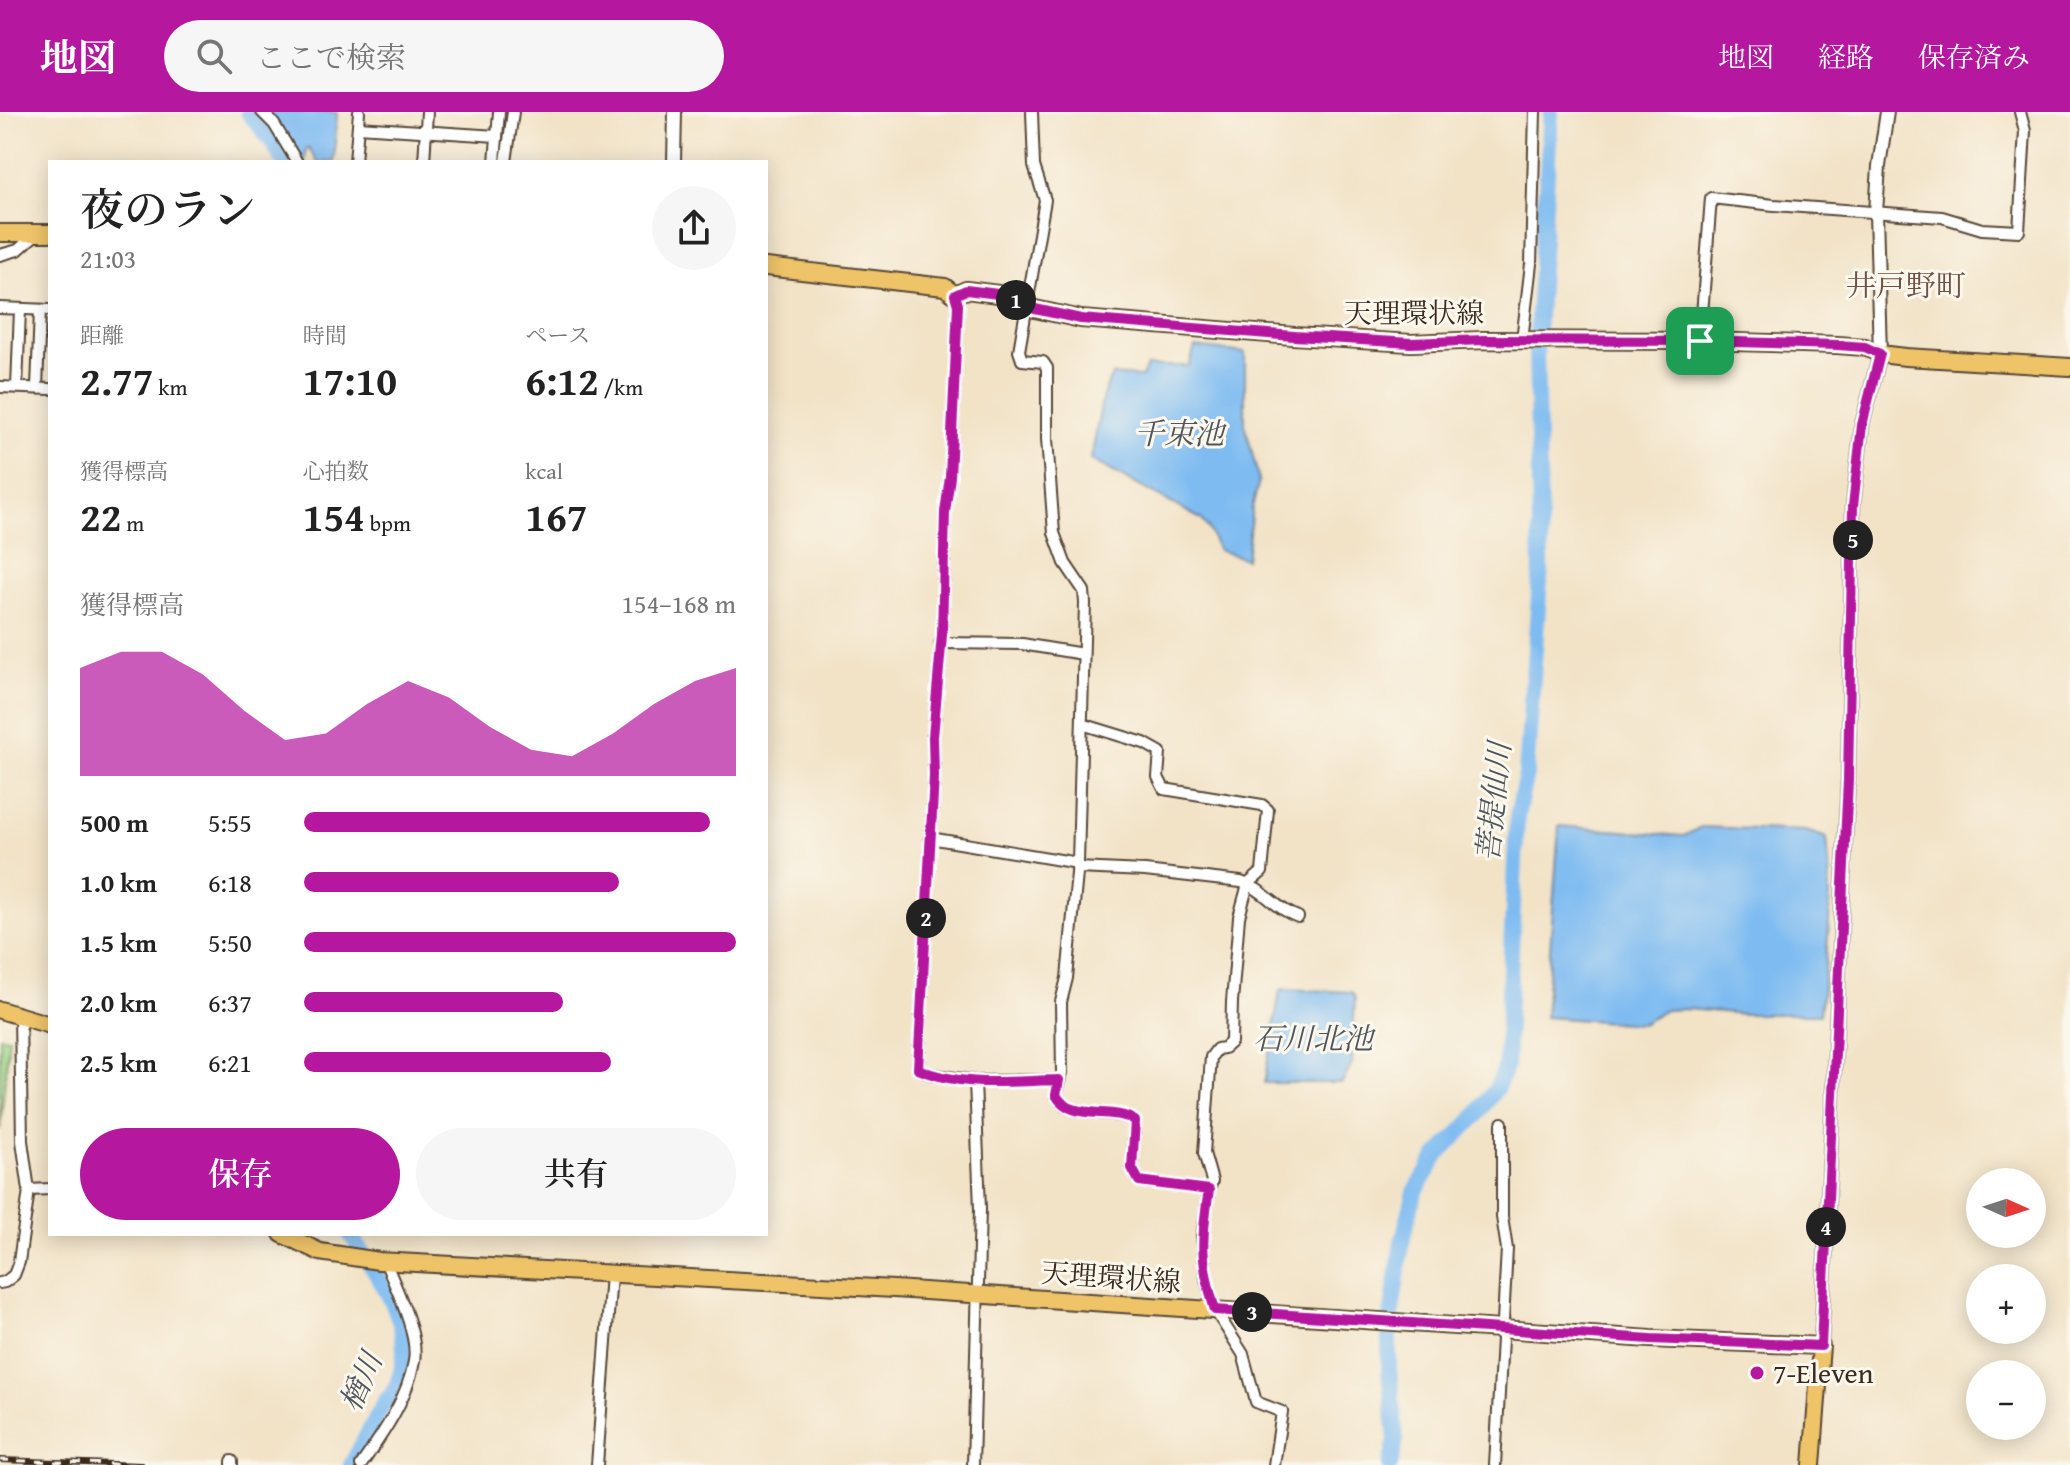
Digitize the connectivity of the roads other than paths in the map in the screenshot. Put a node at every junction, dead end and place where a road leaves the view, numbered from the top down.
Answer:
1 (262, 112) edge
2 (359, 112) edge
3 (427, 112) edge
4 (499, 112) edge
5 (513, 112) edge
6 (675, 112) edge
7 (1032, 112) edge
8 (1535, 112) edge
9 (1887, 112) edge
10 (2020, 112) edge
11 (358, 127) junction
12 (426, 132) junction
13 (497, 136) junction
14 (296, 160) edge
15 (355, 160) edge
16 (424, 160) edge
17 (495, 160) edge
18 (506, 160) edge
19 (674, 160) edge
20 (1876, 213) junction
21 (0, 233) edge
22 (44, 233) edge
23 (0, 255) edge
24 (768, 267) edge
25 (955, 295) junction
26 (1026, 304) junction
27 (0, 308) edge
28 (20, 309) junction
29 (45, 310) edge
30 (1524, 340) junction
31 (1700, 341) junction
32 (1880, 354) junction
33 (2070, 367) edge
34 (0, 387) edge
35 (17, 387) junction
36 (37, 388) junction
37 (48, 389) edge
38 (940, 643) junction
39 (1083, 654) junction
40 (1082, 724) junction
41 (930, 838) junction
42 (1078, 865) junction
43 (1248, 884) junction
44 (1298, 917) dead end
45 (0, 1010) edge
46 (20, 1015) junction
47 (48, 1024) edge
48 (1059, 1080) junction
49 (975, 1081) junction
50 (1502, 1123) dead end
51 (48, 1189) edge
52 (29, 1190) junction
53 (1209, 1190) junction
54 (286, 1236) edge
55 (382, 1261) junction
56 (611, 1274) junction
57 (0, 1283) edge
58 (978, 1295) junction
59 (1215, 1310) junction
60 (1505, 1328) junction
61 (1821, 1346) junction
62 (361, 1465) edge
63 (597, 1465) edge
64 (973, 1465) edge
65 (1274, 1465) edge
66 (1495, 1465) edge
67 (1812, 1465) edge

1 - 14 street
2 - 11 street
3 - 12 street
4 - 13 street
5 - 18 street
6 - 19 street
7 - 26 street
8 - 30 street
9 - 20 street
10 - 20 street
11 - 12 street
11 - 15 street
12 - 13 street
12 - 16 street
13 - 17 street
20 - 31 street
20 - 32 street
21 - 22 main road
22 - 23 street
24 - 25 main road, 天理環状線
25 - 26 main road, 天理環状線
25 - 38 street
26 - 30 main road, 天理環状線
26 - 39 street
27 - 28 street
28 - 29 street
28 - 35 street
29 - 36 street
30 - 31 main road, 天理環状線
31 - 32 main road, 天理環状線
32 - 33 main road, 天理環状線
32 - 61 street
34 - 35 street
35 - 36 street
36 - 37 street
38 - 39 street
38 - 41 street
39 - 40 street
40 - 42 street
40 - 43 street
41 - 42 street
41 - 49 street
42 - 43 street
42 - 48 street
43 - 44 street
43 - 53 street
45 - 46 main road
46 - 47 main road
46 - 52 street
48 - 49 street
48 - 53 street
49 - 58 street
50 - 60 street
51 - 52 street
52 - 57 street
53 - 59 street
54 - 55 main road, 天理環状線
55 - 56 main road, 天理環状線
55 - 62 street
56 - 58 main road, 天理環状線
56 - 63 street
58 - 59 main road, 天理環状線
58 - 64 street
59 - 60 main road, 天理環状線
59 - 65 street
60 - 61 main road, 天理環状線
60 - 66 street
61 - 67 main road

